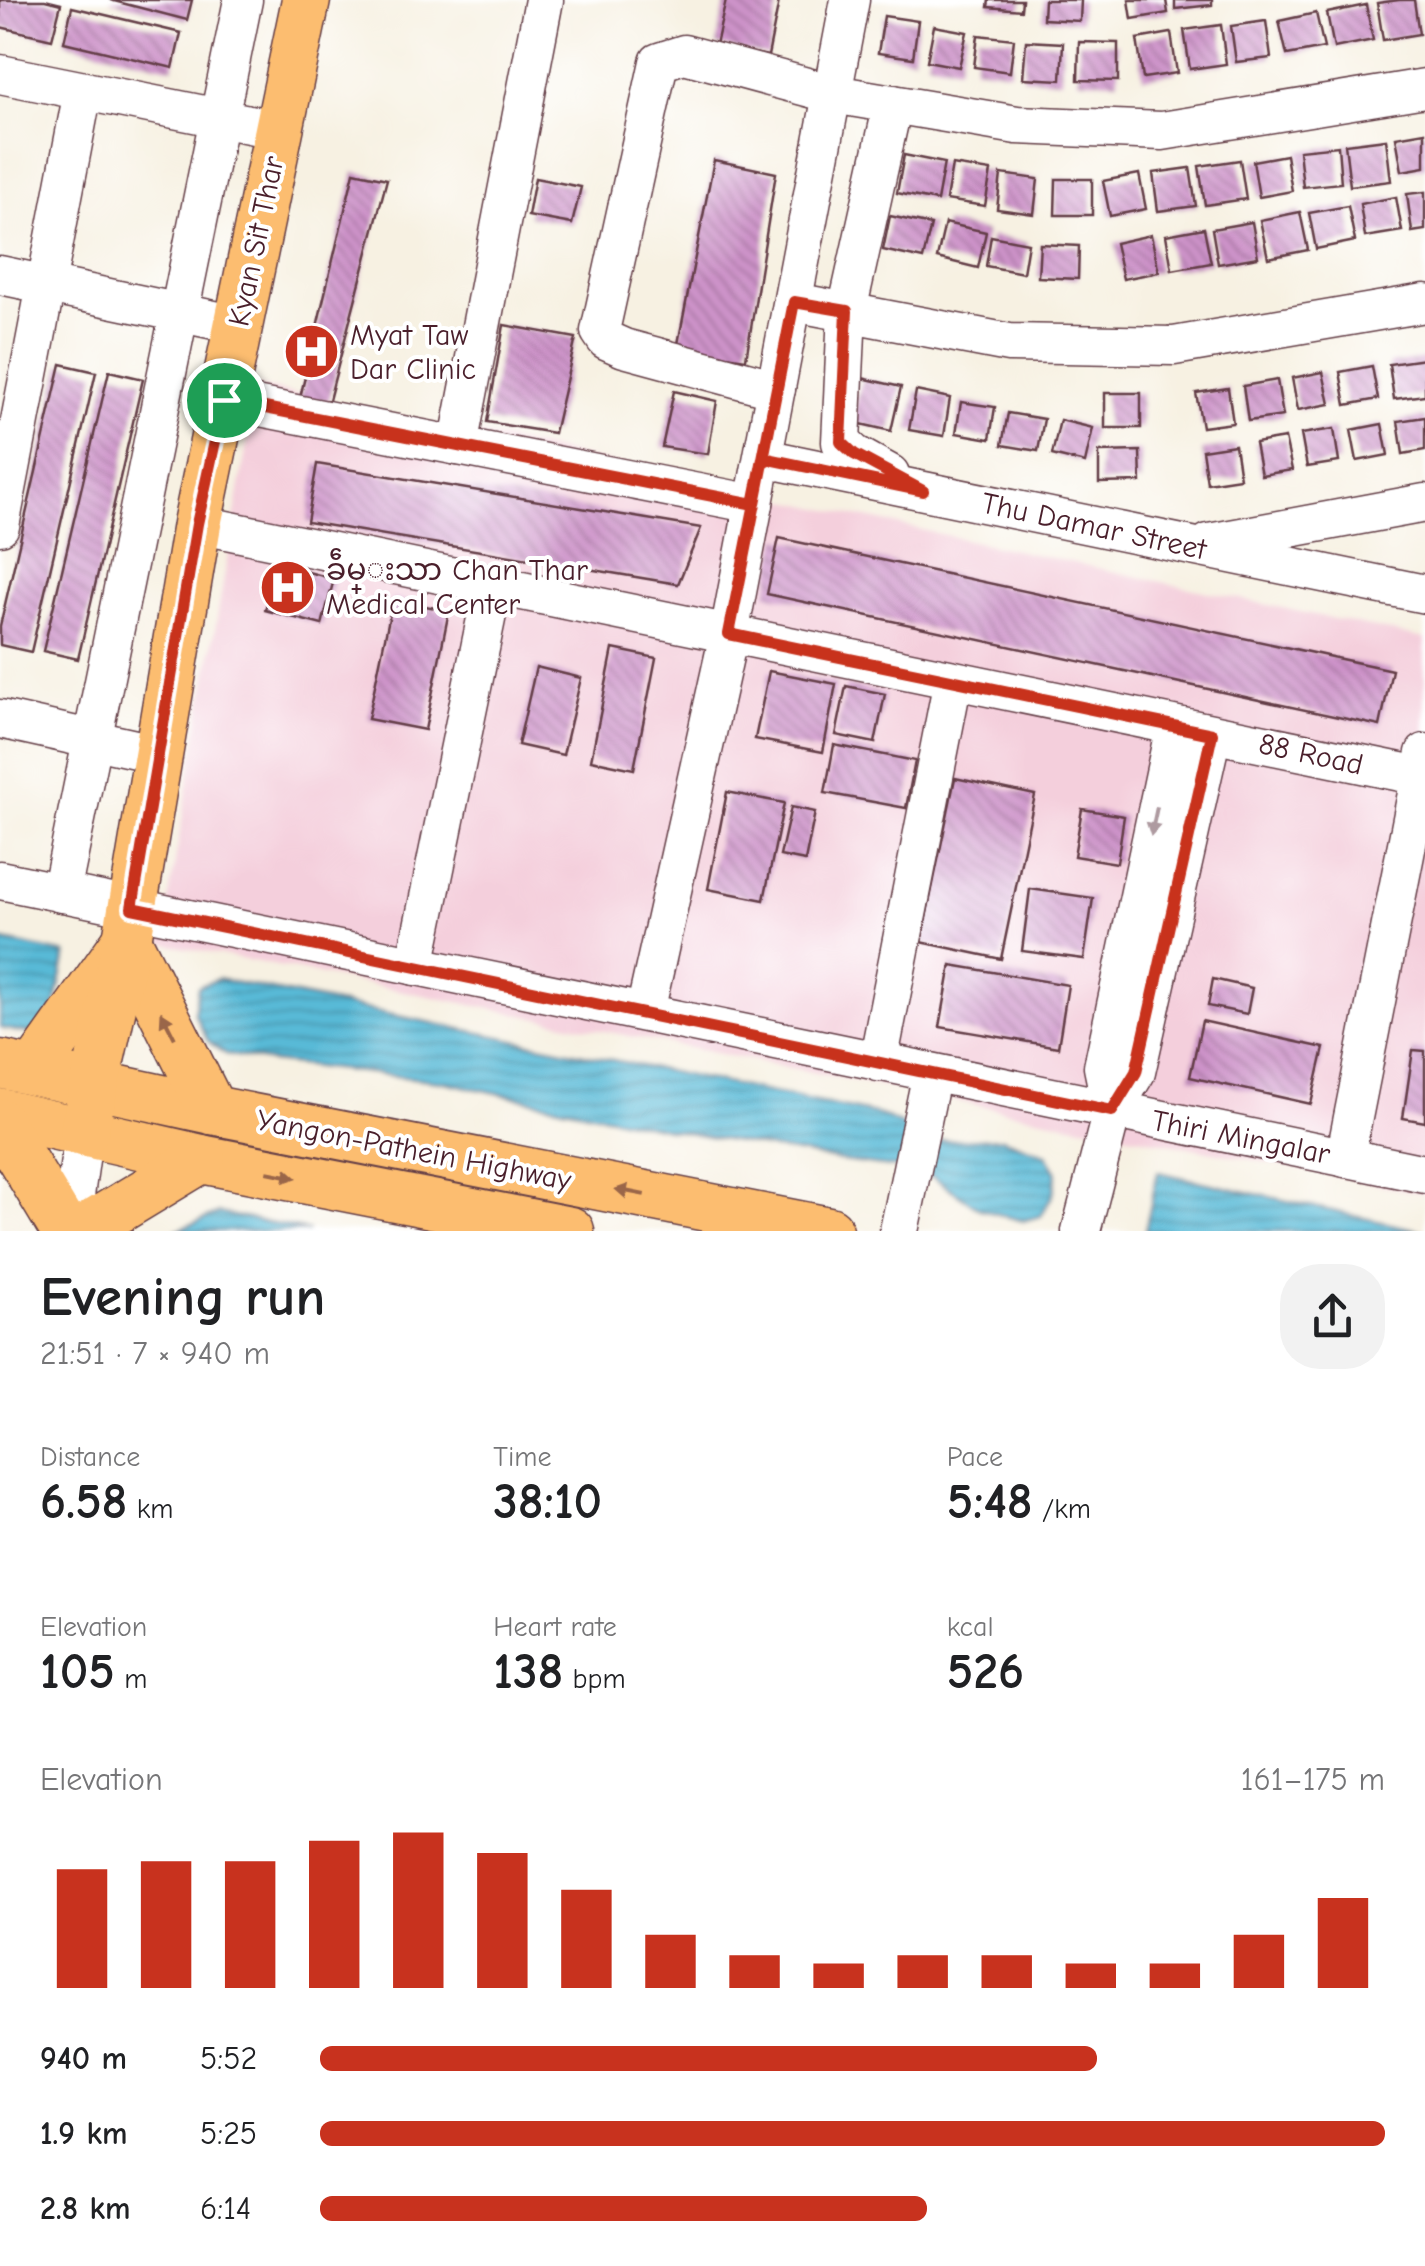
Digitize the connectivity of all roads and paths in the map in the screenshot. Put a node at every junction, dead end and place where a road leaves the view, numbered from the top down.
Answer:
1 (243, 0) edge
2 (306, 0) edge
3 (544, 0) edge
4 (850, 0) edge
5 (0, 74) edge
6 (1425, 88) edge
7 (83, 91) junction
8 (832, 94) junction
9 (894, 104) junction
10 (219, 119) junction
11 (279, 130) junction
12 (0, 275) edge
13 (46, 284) junction
14 (794, 302) junction
15 (1425, 302) edge
16 (847, 311) junction
17 (179, 313) junction
18 (238, 326) junction
19 (776, 389) junction
20 (224, 400) junction
21 (458, 446) junction
22 (764, 458) junction
23 (923, 491) junction
24 (1425, 503) edge
25 (754, 504) junction
26 (197, 524) junction
27 (0, 526) edge
28 (1192, 546) junction
29 (493, 586) junction
30 (1425, 594) edge
31 (729, 634) junction
32 (954, 680) junction
33 (0, 719) edge
34 (1174, 726) junction
35 (1212, 734) junction
36 (93, 739) junction
37 (158, 754) junction
38 (1423, 769) edge
39 (0, 880) edge
40 (62, 893) junction
41 (1154, 909) junction
42 (129, 924) junction
43 (415, 966) junction
44 (645, 1012) junction
45 (878, 1062) junction
46 (17, 1067) edge
47 (932, 1073) junction
48 (94, 1084) junction
49 (212, 1110) junction
50 (1112, 1111) junction
51 (0, 1113) edge
52 (0, 1123) edge
53 (84, 1131) junction
54 (1345, 1158) junction
55 (201, 1159) junction
56 (1425, 1174) edge
57 (68, 1231) edge
58 (82, 1231) edge
59 (570, 1231) edge
60 (829, 1231) edge
61 (899, 1231) edge
62 (1081, 1231) edge

1 - 10 street
2 - 11 main road, Kyan Sit Thar
3 - 21 street
4 - 8 street
5 - 7 street
6 - 9 street
7 - 10 street
7 - 13 street
8 - 9 street
8 - 14 street
8 - 19 street
9 - 16 street
10 - 11 street
10 - 17 street
11 - 18 main road, Kyan Sit Thar
12 - 13 street
13 - 17 street
13 - 27 street
14 - 16 street
14 - 19 street
15 - 16 street
16 - 23 street
17 - 18 street
17 - 36 street
18 - 20 main road, Kyan Sit Thar
19 - 22 street
20 - 21 street
20 - 26 main road, Kyan Sit Thar
21 - 25 street
22 - 23 street, Thu Damar Street
22 - 25 street
23 - 28 street, Thu Damar Street
24 - 28 street
25 - 31 street
26 - 29 street, 88 Road
26 - 37 main road, Kyan Sit Thar
28 - 30 street, Thu Damar Street
29 - 31 street, 88 Road
29 - 43 street
31 - 32 street, 88 Road
31 - 44 street
32 - 34 street, 88 Road
32 - 45 street
33 - 36 street
34 - 35 street, 88 Road
34 -> 41 street
35 - 38 street, 88 Road
35 - 41 street
36 - 37 street
36 - 40 street
37 - 42 main road, Kyan Sit Thar
38 - 54 street
39 - 40 street, Thiri Mingalar
40 - 42 street, Thiri Mingalar
41 - 50 street
42 - 43 street, Thiri Mingalar
42 - 46 main road
42 - 48 main road, Kyan Sit Thar
49 -> 42 main road
43 - 44 street, Thiri Mingalar
44 - 45 street, Thiri Mingalar
45 - 47 street, Thiri Mingalar
46 - 48 main road, Yangon-Pathein Highway
47 - 50 street, Thiri Mingalar
47 - 61 street
48 - 49 main road, Yangon-Pathein Highway
48 - 53 main road, Kyan Sit Thar
60 -> 49 main road, Yangon-Pathein Highway
50 - 54 street, Thiri Mingalar
50 - 62 street
51 - 53 main road, Yangon-Pathein Highway
52 - 57 main road
53 - 55 main road, Yangon-Pathein Highway
53 - 57 street
54 - 56 street, Thiri Mingalar
55 - 58 main road
55 -> 59 main road, Yangon-Pathein Highway

